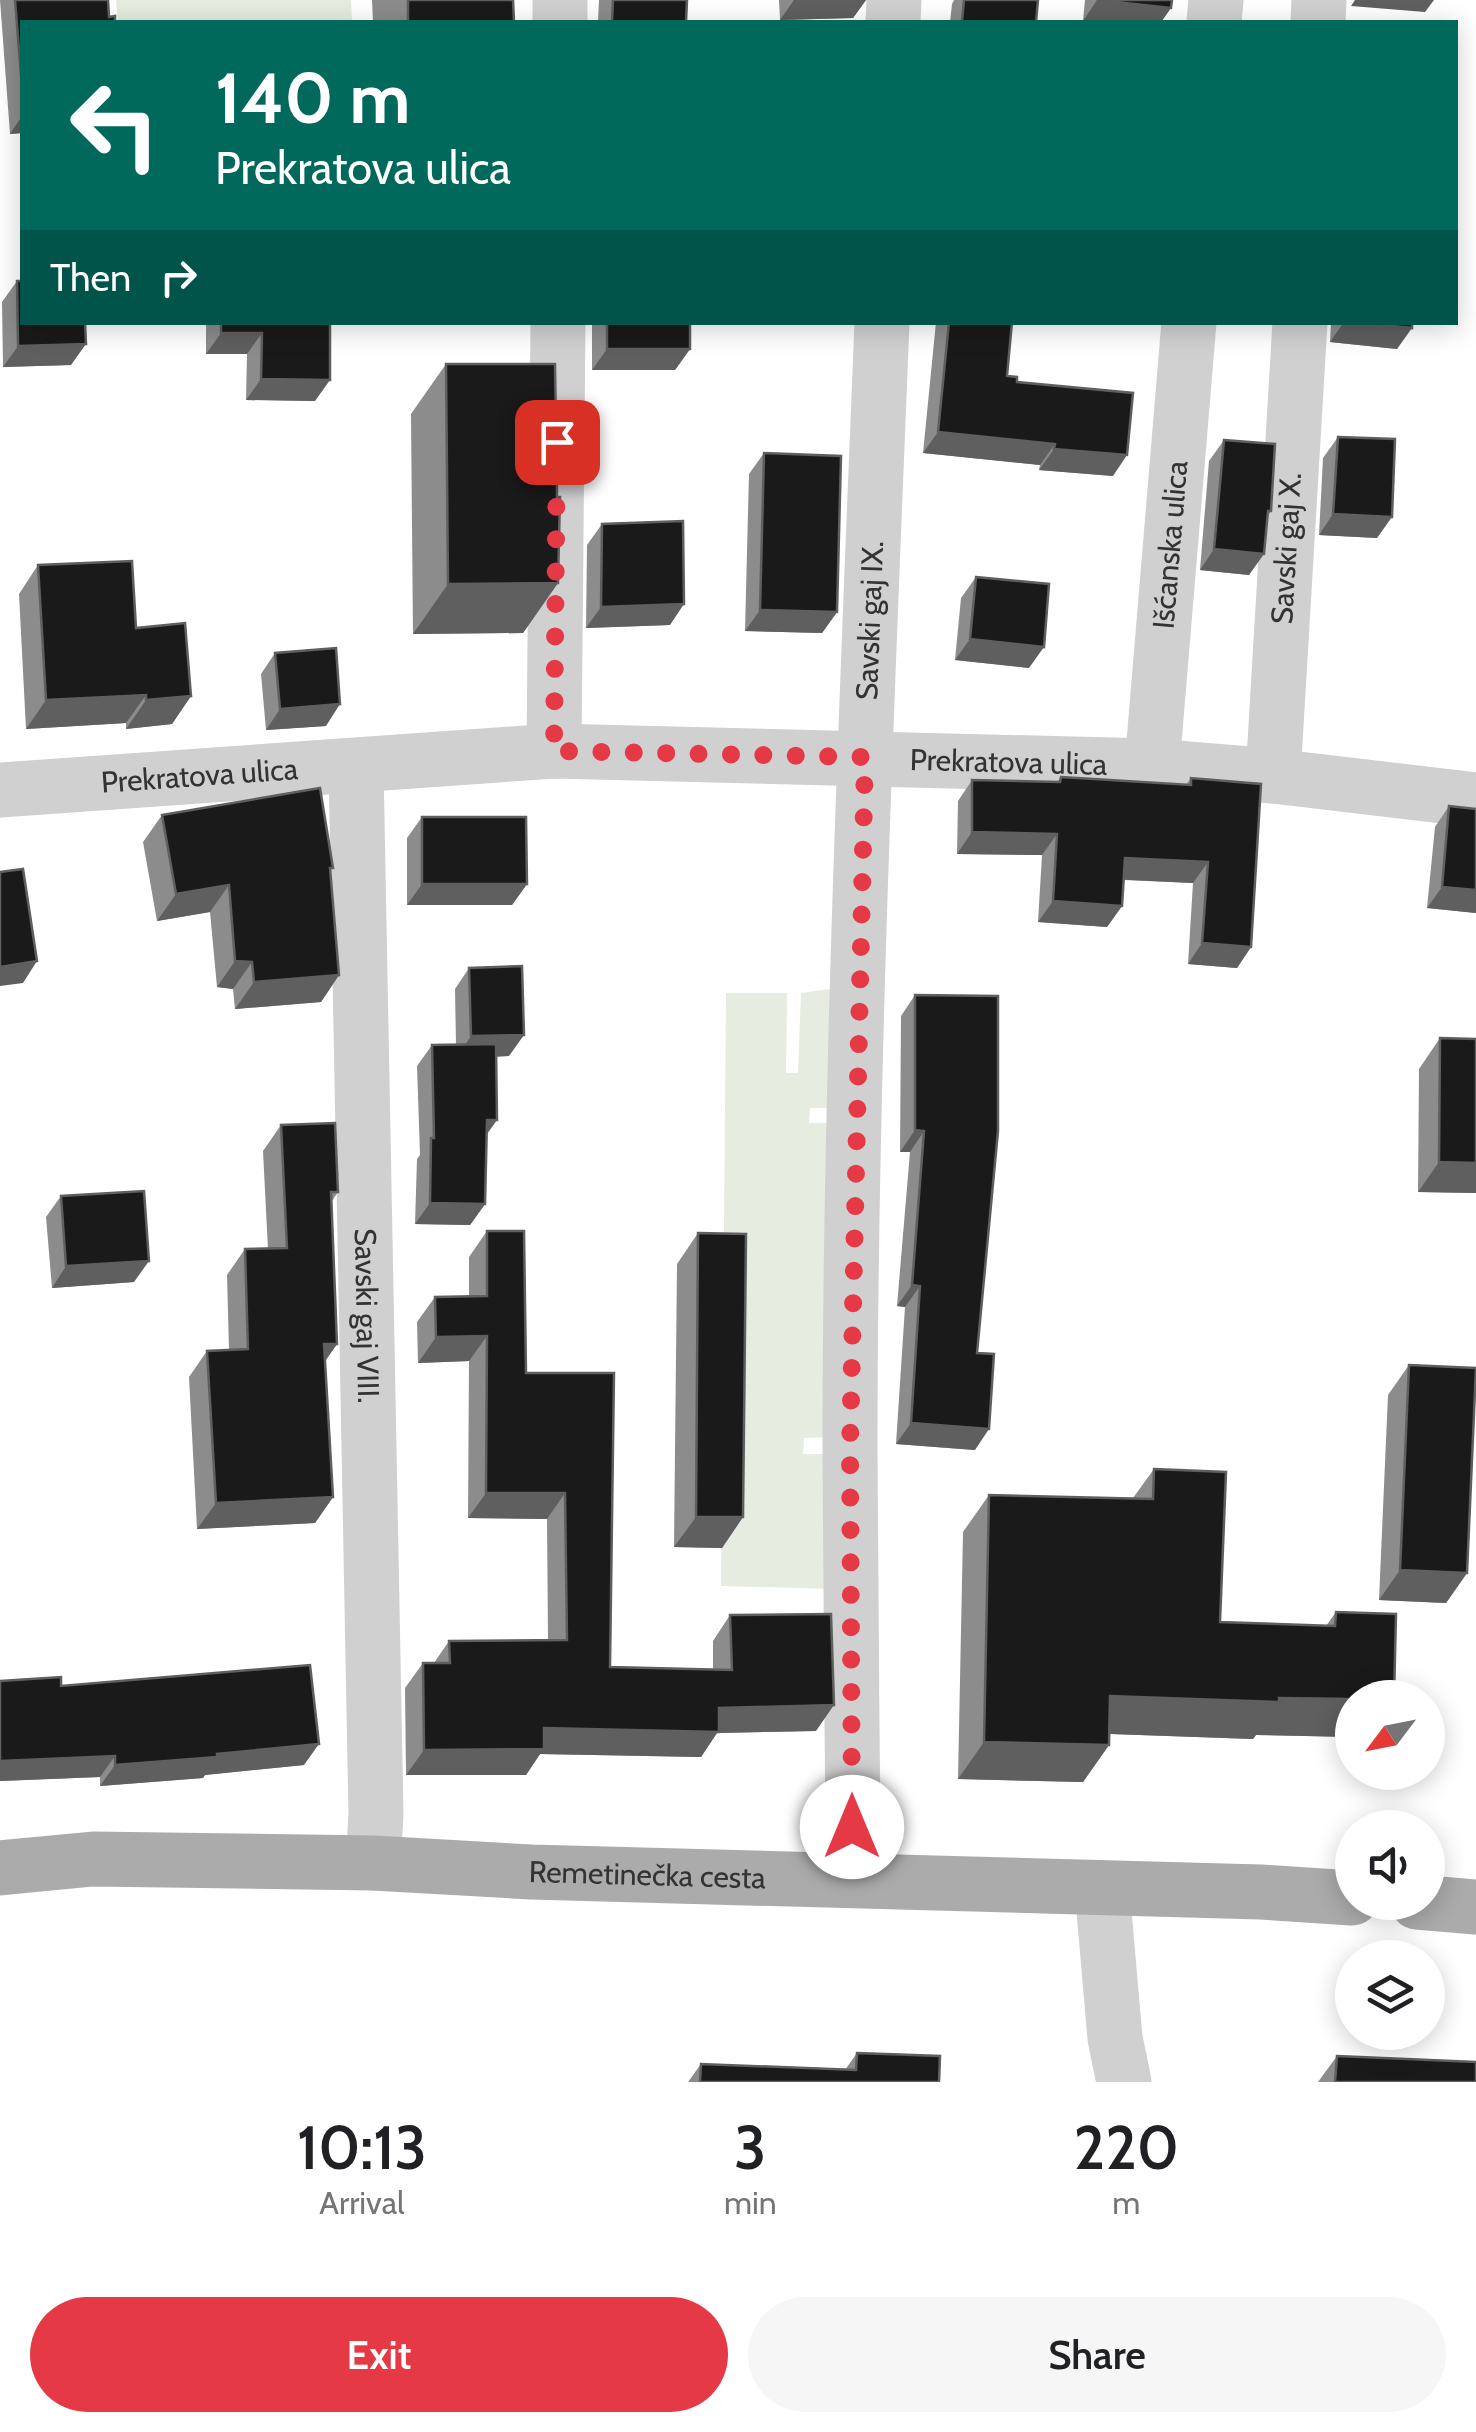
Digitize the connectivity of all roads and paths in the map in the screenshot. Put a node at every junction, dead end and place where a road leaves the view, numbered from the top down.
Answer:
1 (558, 325) edge
2 (882, 325) edge
3 (1189, 325) edge
4 (1300, 325) edge
5 (554, 751) junction
6 (865, 757) junction
7 (356, 766) junction
8 (1152, 766) junction
9 (1274, 776) junction
10 (0, 790) edge
11 (1476, 800) edge
12 (373, 1863) junction
13 (0, 1868) edge
14 (849, 1878) junction
15 (1102, 1888) junction
16 (1335, 1897) edge
17 (1445, 1904) edge
18 (1476, 1906) edge
19 (1124, 2082) edge

1 - 5 street
2 - 6 street, Savski gaj IX.
3 - 8 street, Išćanska ulica
4 - 9 street, Savski gaj X.
5 - 6 street, Prekratova ulica
5 - 7 street, Prekratova ulica
6 - 8 street, Prekratova ulica
6 - 14 street, Savski gaj IX.
7 - 10 street, Prekratova ulica
7 - 12 street, Savski gaj VIII.
8 - 9 street, Prekratova ulica
9 - 11 street, Prekratova ulica
12 - 13 main road, Remetinečka cesta
12 - 14 main road, Remetinečka cesta
14 - 15 main road, Remetinečka cesta
15 - 16 main road, Remetinečka cesta
15 - 19 street
17 - 18 main road

